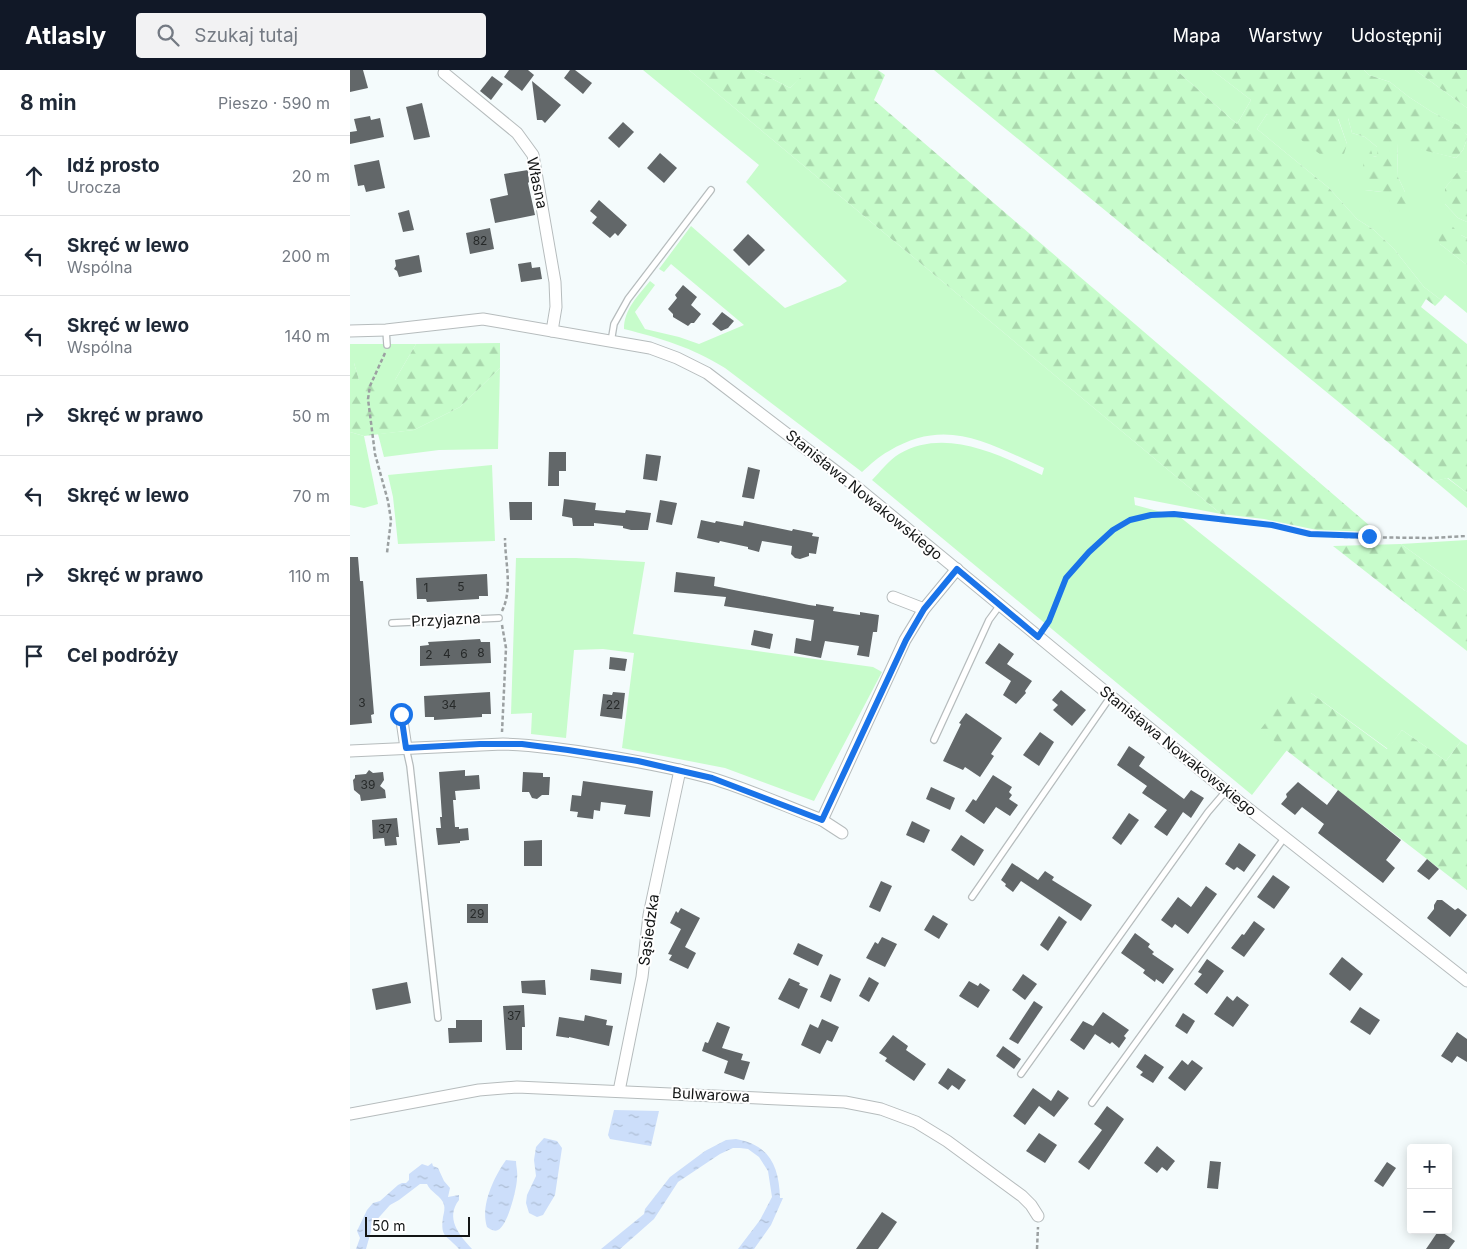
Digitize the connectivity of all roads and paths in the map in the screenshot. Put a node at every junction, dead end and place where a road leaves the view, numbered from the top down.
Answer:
1 (444, 73) dead end
2 (711, 190) dead end
3 (386, 330) junction
4 (350, 331) edge
5 (552, 331) junction
6 (611, 342) junction
7 (387, 345) joint
8 (1467, 536) edge
9 (505, 538) dead end
10 (387, 553) dead end
11 (957, 569) junction
12 (893, 597) dead end
13 (1000, 605) junction
14 (924, 609) junction
15 (499, 618) junction
16 (392, 623) dead end
17 (1038, 637) junction
18 (1111, 696) junction
19 (401, 714) dead end
20 (934, 740) dead end
21 (503, 744) junction
22 (406, 748) junction
23 (350, 751) edge
24 (680, 770) junction
25 (1226, 791) junction
26 (822, 820) junction
27 (842, 833) dead end
28 (1285, 837) junction
29 (972, 897) dead end
30 (1467, 981) edge
31 (438, 1018) dead end
32 (1021, 1074) dead end
33 (619, 1091) junction
34 (1092, 1103) dead end
35 (350, 1114) edge
36 (1038, 1216) joint
37 (1037, 1249) edge

1 - 5 street, Własna
2 - 6 lane
3 - 4 street, Stanisława Nowakowskiego
3 - 5 street, Stanisława Nowakowskiego
3 - 7 lane
5 - 6 street, Stanisława Nowakowskiego
6 - 11 street, Stanisława Nowakowskiego
7 - 10 path
8 - 17 path
9 - 15 path
11 - 13 street, Stanisława Nowakowskiego
11 - 14 street
12 - 14 street
13 - 17 street, Stanisława Nowakowskiego
13 - 20 lane
14 - 26 street
15 - 16 lane, Przyjazna
15 - 21 path
17 - 18 street, Stanisława Nowakowskiego
18 - 25 street, Stanisława Nowakowskiego
18 - 29 lane
19 - 22 street
21 - 22 street
21 - 24 street
22 - 23 street
22 - 31 lane
24 - 26 street
24 - 33 street, Sąsiedzka
25 - 28 street, Stanisława Nowakowskiego
25 - 32 lane
26 - 27 street
28 - 30 street, Stanisława Nowakowskiego
28 - 34 lane
33 - 35 street, Bulwarowa
33 - 36 street, Bulwarowa
36 - 37 path

